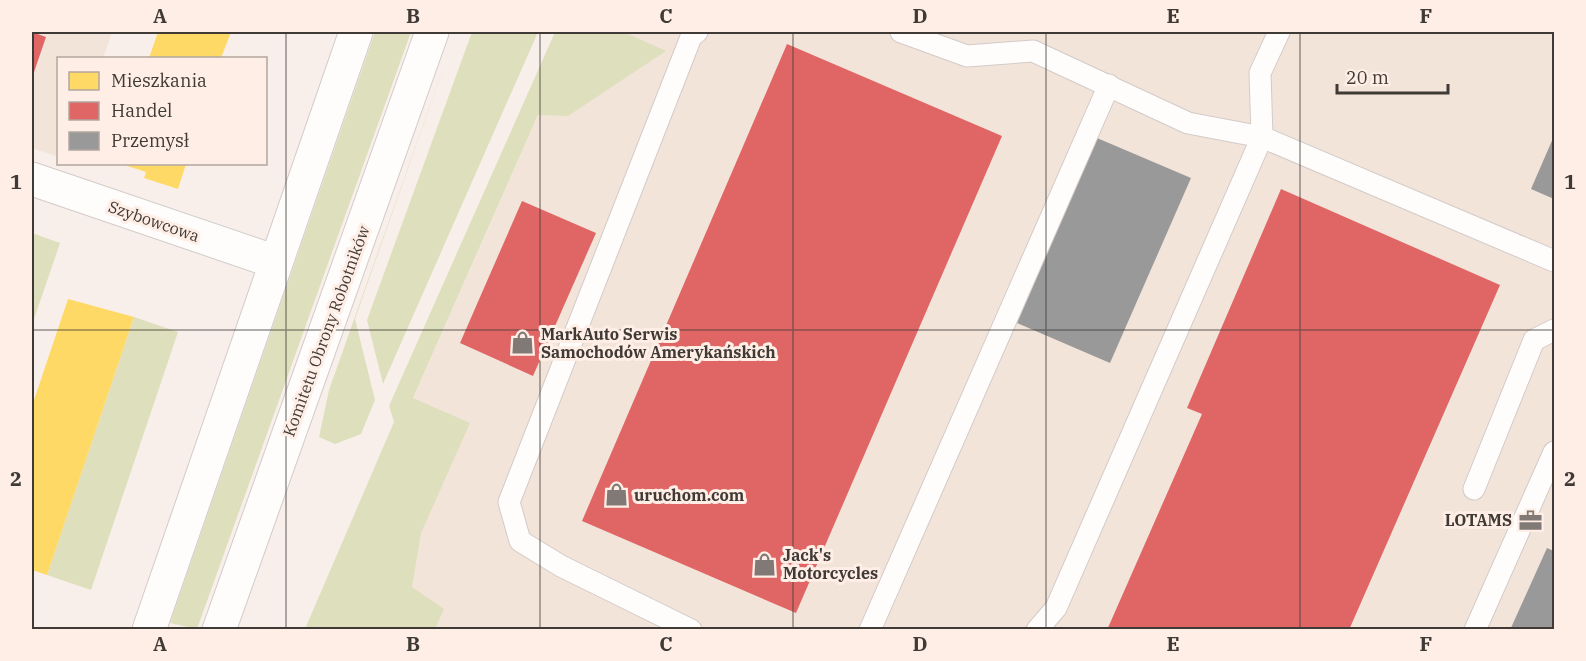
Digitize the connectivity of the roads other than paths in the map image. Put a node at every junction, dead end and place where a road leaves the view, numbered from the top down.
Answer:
1 (356, 32) edge
2 (432, 32) edge
3 (697, 32) edge
4 (901, 32) edge
5 (1279, 32) edge
6 (1109, 86) junction
7 (1262, 137) junction
8 (32, 179) edge
9 (1554, 261) edge
10 (276, 262) junction
11 (1554, 330) edge
12 (1554, 452) edge
13 (1474, 489) dead end
14 (149, 630) edge
15 (219, 630) edge
16 (691, 630) edge
17 (870, 630) edge
18 (1037, 630) edge
19 (1475, 630) edge

1 - 10 street
2 - 15 street, Komitetu Obrony Robotników
3 - 16 lane
4 - 6 lane
5 - 7 lane
6 - 7 lane
6 - 17 lane
7 - 9 lane
7 - 18 lane
8 - 10 street, Szybowcowa
10 - 14 street
11 - 13 lane
12 - 19 lane

